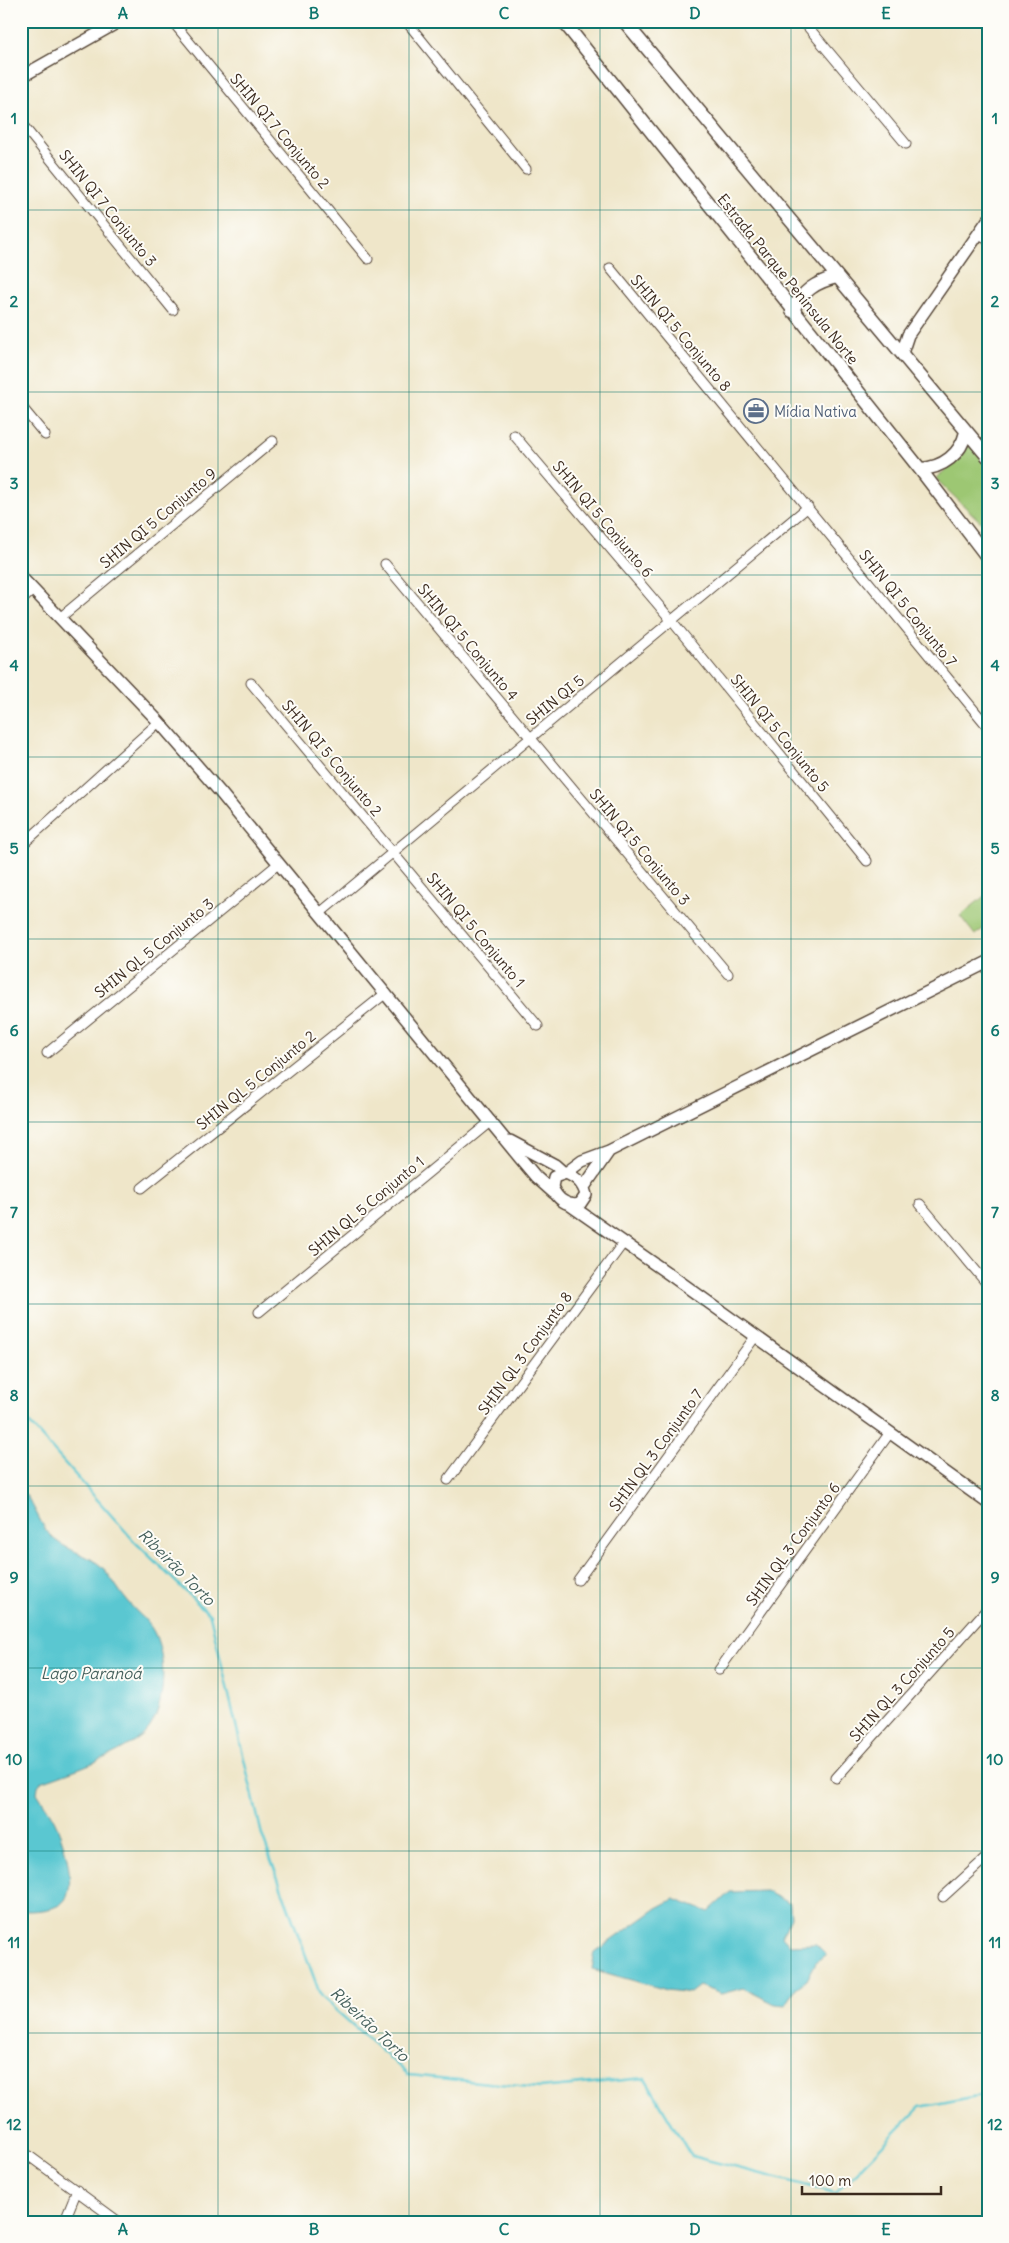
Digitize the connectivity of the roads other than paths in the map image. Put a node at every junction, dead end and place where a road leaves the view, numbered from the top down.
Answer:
1 (120, 21) edge
2 (172, 21) edge
3 (406, 21) edge
4 (563, 21) edge
5 (624, 21) edge
6 (803, 21) edge
7 (21, 78) edge
8 (21, 123) edge
9 (906, 144) dead end
10 (526, 169) dead end
11 (988, 220) edge
12 (980, 232) junction
13 (988, 241) edge
14 (368, 259) dead end
15 (610, 268) dead end
16 (837, 277) junction
17 (173, 310) dead end
18 (792, 311) junction
19 (908, 335) junction
20 (888, 337) junction
21 (902, 353) junction
22 (21, 406) edge
23 (966, 432) junction
24 (45, 435) dead end
25 (514, 435) dead end
26 (273, 441) dead end
27 (988, 458) edge
28 (920, 469) junction
29 (808, 507) junction
30 (988, 558) edge
31 (386, 564) dead end
32 (21, 577) edge
33 (33, 590) junction
34 (21, 602) edge
35 (60, 617) junction
36 (672, 622) junction
37 (251, 682) dead end
38 (159, 722) junction
39 (988, 728) edge
40 (530, 738) junction
41 (21, 846) edge
42 (393, 852) junction
43 (867, 861) dead end
44 (278, 864) junction
45 (320, 914) junction
46 (988, 962) edge
47 (728, 974) dead end
48 (386, 993) junction
49 (538, 1026) dead end
50 (47, 1053) dead end
51 (491, 1121) junction
52 (506, 1139) junction
53 (609, 1151) junction
54 (565, 1173) junction
55 (584, 1187) junction
56 (142, 1188) dead end
57 (554, 1193) junction
58 (584, 1200) junction
59 (920, 1204) dead end
60 (570, 1205) junction
61 (612, 1233) junction
62 (624, 1242) junction
63 (988, 1285) edge
64 (259, 1312) dead end
65 (755, 1337) junction
66 (889, 1434) junction
67 (448, 1480) dead end
68 (988, 1503) edge
69 (578, 1580) dead end
70 (988, 1608) edge
71 (720, 1670) dead end
72 (836, 1778) dead end
73 (988, 1856) edge
74 (943, 1897) dead end
75 (21, 2150) edge
76 (77, 2190) junction
77 (64, 2222) edge
78 (119, 2222) edge

1 - 7 street
2 - 14 street, SHIN QI 7 Conjunto 2
3 - 10 street
4 - 18 main road, Estrada Parque Península Norte
5 - 16 main road
6 - 9 street
8 - 17 street, SHIN QI 7 Conjunto 3
11 - 12 street
12 - 13 street
12 - 19 street
15 - 29 street, SHIN QI 5 Conjunto 8
16 - 18 main road
16 - 20 main road
18 - 28 main road, Estrada Parque Península Norte
19 - 20 street
19 - 21 street
20 - 21 main road
21 - 23 main road
22 - 24 street
23 - 27 main road
23 - 28 main road
25 - 36 street, SHIN QI 5 Conjunto 6
26 - 35 street, SHIN QI 5 Conjunto 9
28 - 30 main road, Estrada Parque Península Norte
29 - 36 street, SHIN QI 5
29 - 39 street, SHIN QI 5 Conjunto 7
31 - 40 street, SHIN QI 5 Conjunto 4
32 - 33 street
33 - 34 street
33 - 35 street
35 - 38 street
36 - 40 street, SHIN QI 5
36 - 43 street, SHIN QI 5 Conjunto 5
37 - 42 street, SHIN QI 5 Conjunto 2
38 - 41 street
38 - 44 street
40 - 42 street, SHIN QI 5
40 - 47 street, SHIN QI 5 Conjunto 3
42 - 45 street, SHIN QI 5
42 - 49 street, SHIN QI 5 Conjunto 1
44 - 45 street
44 - 50 street, SHIN QL 5 Conjunto 3
45 - 48 street
46 - 53 street
48 - 51 street
48 - 56 street, SHIN QL 5 Conjunto 2
51 - 52 street
51 - 64 street, SHIN QL 5 Conjunto 1
52 - 54 street
52 - 57 street
53 - 54 street
53 - 55 street
54 - 55 street
54 - 57 street
55 - 58 street
57 - 60 street
58 - 60 street
58 - 61 street
59 - 63 street
60 - 61 street
61 - 62 street
62 - 65 street
62 - 67 street, SHIN QL 3 Conjunto 8
65 - 66 street
65 - 69 street, SHIN QL 3 Conjunto 7
66 - 68 street
66 - 71 street, SHIN QL 3 Conjunto 6
70 - 72 street, SHIN QL 3 Conjunto 5
73 - 74 street
75 - 76 street
76 - 77 street
76 - 78 street

